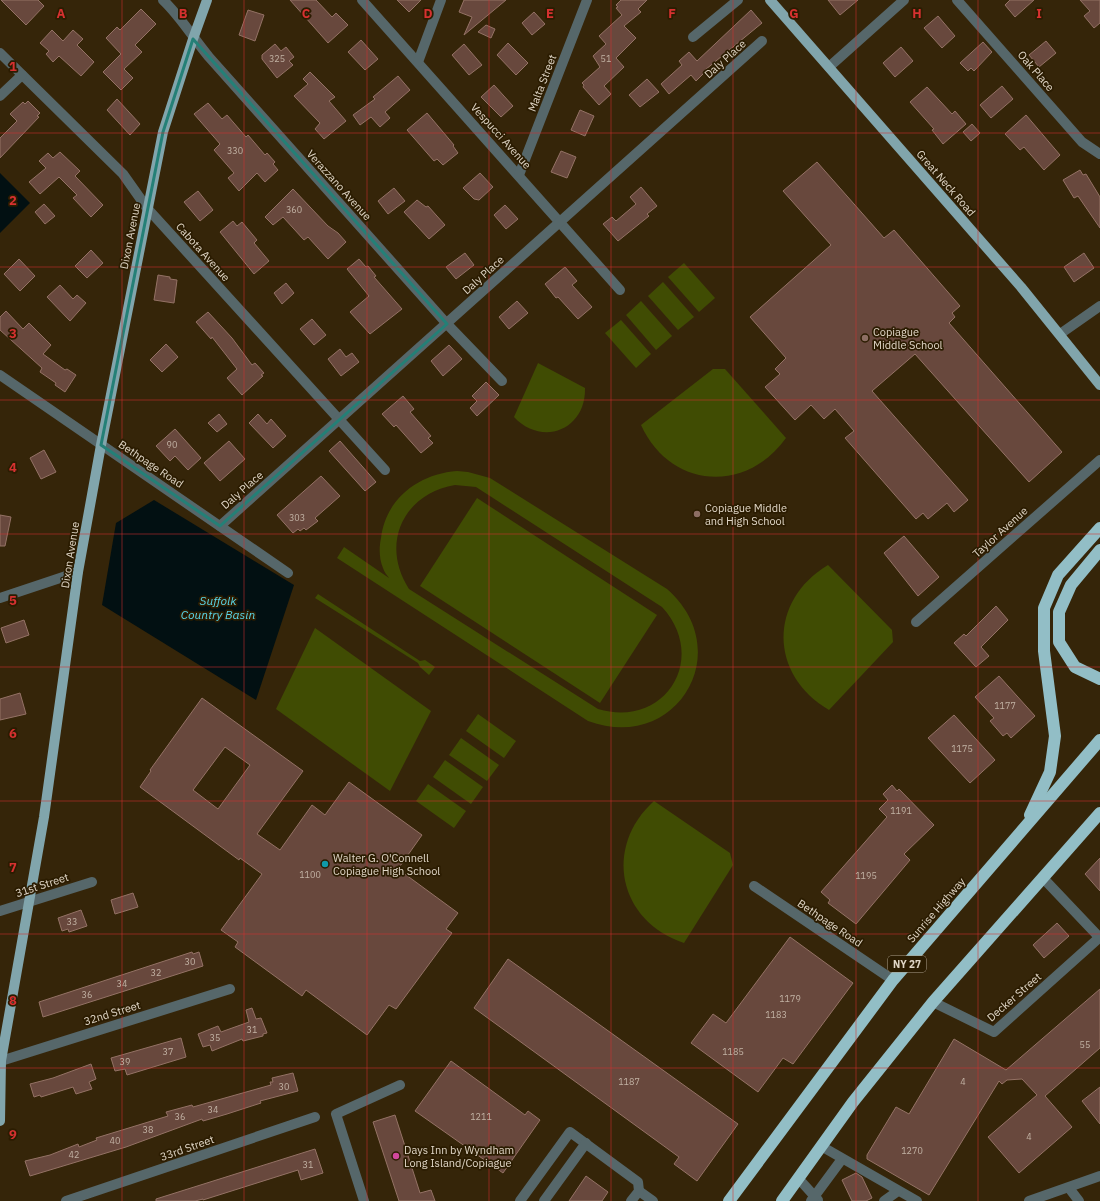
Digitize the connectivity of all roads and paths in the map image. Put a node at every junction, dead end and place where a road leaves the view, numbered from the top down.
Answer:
1 (163, 0) edge
2 (207, 0) edge
3 (362, 0) edge
4 (441, 0) edge
5 (587, 0) edge
6 (738, 0) edge
7 (770, 0) edge
8 (904, 0) edge
9 (957, 0) edge
10 (693, 37) dead end
11 (193, 38) junction
12 (762, 41) dead end
13 (0, 53) edge
14 (418, 62) junction
15 (829, 67) junction
16 (22, 75) junction
17 (0, 96) edge
18 (1100, 154) edge
19 (519, 175) junction
20 (147, 208) junction
21 (560, 222) junction
22 (620, 290) dead end
23 (1100, 306) edge
24 (447, 324) junction
25 (1060, 334) junction
26 (0, 375) edge
27 (502, 381) dead end
28 (1100, 385) edge
29 (339, 420) junction
30 (101, 445) junction
31 (1100, 460) edge
32 (385, 470) dead end
33 (220, 526) junction
34 (1100, 528) edge
35 (1100, 550) edge
36 (78, 572) junction
37 (288, 573) dead end
38 (0, 598) edge
39 (916, 622) dead end
40 (1100, 678) edge
41 (1100, 740) edge
42 (1100, 814) edge
43 (1024, 828) junction
44 (1043, 878) junction
45 (92, 882) dead end
46 (754, 886) dead end
47 (28, 902) junction
48 (0, 911) edge
49 (1099, 941) edge
50 (893, 980) junction
51 (230, 989) dead end
52 (933, 1002) junction
53 (1, 1061) junction
54 (400, 1084) dead end
55 (316, 1117) dead end
56 (0, 1121) edge
57 (586, 1143) junction
58 (821, 1146) junction
59 (842, 1159) junction
60 (1100, 1176) edge
61 (798, 1178) junction
62 (1068, 1188) junction
63 (639, 1191) junction
64 (898, 1191) junction
65 (815, 1199) edge
66 (66, 1201) edge
67 (364, 1201) edge
68 (520, 1201) edge
69 (544, 1201) edge
70 (631, 1201) edge
71 (653, 1201) edge
72 (729, 1201) edge
73 (782, 1201) edge
74 (884, 1201) edge
75 (917, 1201) edge
76 (1029, 1201) edge
77 (1079, 1201) edge

1 - 11 street, Verazzano Avenue
2 - 11 main road, Dixon Avenue
3 - 14 street, Vespucci Avenue
4 - 14 street
5 - 19 street, Malta Street
6 - 10 street
7 - 15 main road, Great Neck Road
8 - 15 street
9 - 18 street, Oak Place
11 - 20 main road, Dixon Avenue
11 - 24 street, Verazzano Avenue
12 - 21 street, Daly Place
13 - 16 street, Cabota Avenue
14 - 19 street, Vespucci Avenue
15 - 25 main road, Great Neck Road
16 - 17 street
16 - 20 street, Cabota Avenue
19 - 21 street, Vespucci Avenue
20 - 29 street, Cabota Avenue
20 - 30 main road, Dixon Avenue
21 - 22 street, Vespucci Avenue
21 - 24 street, Daly Place
23 - 25 street
24 - 27 street, Verazzano Avenue
24 - 29 street, Daly Place
25 - 28 main road, Great Neck Road
26 - 30 street, Bethpage Road
29 - 32 street, Cabota Avenue
29 - 33 street, Daly Place
30 - 33 street, Bethpage Road
30 - 36 main road, Dixon Avenue
31 - 39 street, Taylor Avenue
33 - 37 street, Bethpage Road
34 - 43 highway
35 - 40 highway
36 - 38 street
36 - 47 main road, Dixon Avenue
41 - 43 highway, Sunrise Highway / NY 27
42 - 44 highway
43 - 50 highway, Sunrise Highway / NY 27
44 - 49 street
44 - 52 highway
45 - 47 street, 31st Street
46 - 50 street, Bethpage Road
47 - 48 street, 31st Street
47 - 53 main road, Dixon Avenue
49 - 52 street, Decker Street
50 - 72 highway, Sunrise Highway / NY 27
51 - 53 street, 32nd Street
52 - 58 highway
53 - 56 main road, Dixon Avenue
54 - 67 street
55 - 66 street, 33rd Street
57 - 63 street
57 - 68 street
57 - 69 street
58 - 59 street
58 - 61 highway
59 - 64 street
59 - 65 street
60 - 62 street
61 - 65 street
61 - 73 highway
62 - 76 street
62 - 77 street
63 - 70 street
63 - 71 street
64 - 74 street
64 - 75 street

